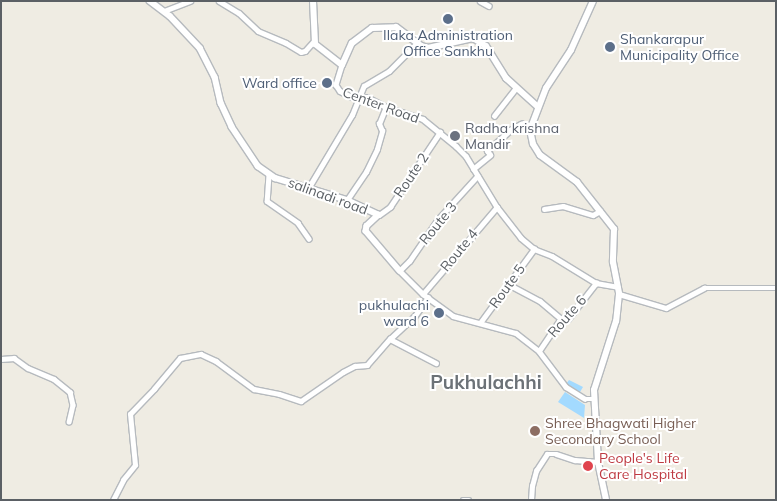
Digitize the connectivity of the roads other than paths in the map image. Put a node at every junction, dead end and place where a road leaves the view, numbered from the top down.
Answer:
1 (150, 1) edge
2 (190, 1) edge
3 (219, 1) edge
4 (313, 1) edge
5 (480, 1) edge
6 (593, 1) edge
7 (228, 4) edge
8 (489, 6) dead end
9 (164, 10) junction
10 (314, 41) junction
11 (417, 43) junction
12 (342, 65) junction
13 (516, 88) junction
14 (358, 96) junction
15 (386, 106) junction
16 (538, 107) junction
17 (494, 116) dead end
18 (531, 125) junction
19 (440, 132) junction
20 (473, 169) junction
21 (269, 175) junction
22 (478, 176) junction
23 (309, 187) junction
24 (347, 200) junction
25 (497, 208) junction
26 (544, 209) dead end
27 (600, 211) junction
28 (379, 215) junction
29 (309, 239) dead end
30 (534, 249) junction
31 (400, 271) junction
32 (596, 283) junction
33 (508, 284) junction
34 (776, 288) edge
35 (619, 290) junction
36 (425, 296) junction
37 (563, 320) junction
38 (480, 323) junction
39 (390, 339) junction
40 (539, 351) junction
41 (1, 359) edge
42 (436, 363) dead end
43 (594, 399) junction
44 (69, 422) dead end
45 (598, 462) junction
46 (113, 500) edge
47 (463, 500) edge
48 (469, 500) edge
49 (531, 500) edge
50 (606, 500) edge

1 - 9 street, salinadi road
2 - 9 street
3 - 7 street
4 - 10 main road
5 - 8 street
6 - 16 main road
7 - 10 street
9 - 21 street, salinadi road
10 - 12 main road
11 - 12 main road
11 - 13 main road
11 - 14 street
12 - 14 street, Center Road
13 - 16 main road
13 - 17 street
14 - 15 street, Center Road
14 - 23 street
15 - 19 street, Center Road
15 - 24 street
16 - 18 main road
18 - 20 street
18 - 27 main road
19 - 20 street, Center Road
19 - 28 street, Route 2
20 - 22 street, Center Road
21 - 23 street, salinadi road
21 - 29 street
22 - 25 street, Center Road
22 - 31 street, Route 3
23 - 24 street, salinadi road
24 - 28 street, salinadi road
25 - 30 street, Center Road
25 - 36 street, Route 4
26 - 27 street
27 - 35 main road
28 - 31 street, salinadi road
30 - 32 street, Center Road
30 - 33 street, Route 5
31 - 36 street, salinadi road
32 - 35 street, Center Road
32 - 37 street, Route 6
33 - 37 street
33 - 38 street, Route 5
34 - 35 street, Center Road
35 - 43 main road
36 - 38 street, salinadi road
36 - 39 street, Route 4
37 - 40 street, Route 6
38 - 40 street, salinadi road
39 - 42 street
39 - 46 street, Route 4
40 - 43 street, salinadi road
41 - 44 street
43 - 45 main road
45 - 49 street
45 - 50 main road
47 - 48 street

